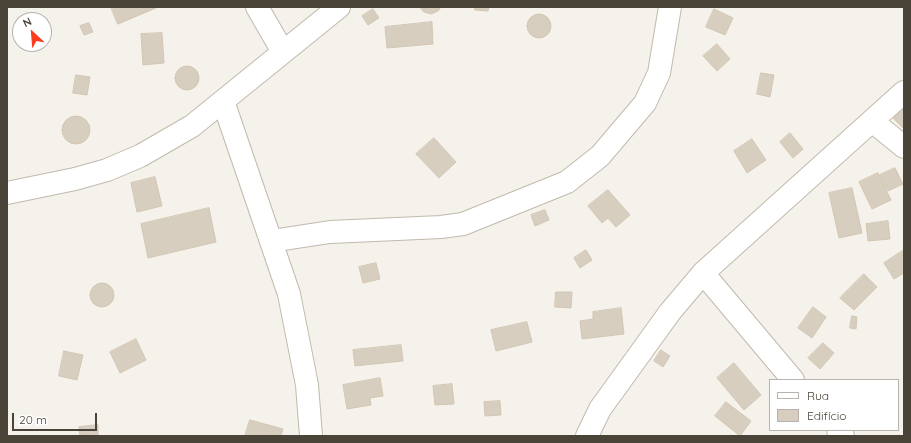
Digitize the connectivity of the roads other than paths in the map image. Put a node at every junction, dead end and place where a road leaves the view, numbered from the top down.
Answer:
1 (257, 7) edge
2 (339, 7) edge
3 (670, 7) edge
4 (284, 52) junction
5 (904, 92) edge
6 (223, 101) junction
7 (872, 121) junction
8 (904, 147) edge
9 (7, 193) edge
10 (271, 241) junction
11 (703, 273) junction
12 (792, 379) edge
13 (311, 436) edge
14 (587, 436) edge

1 - 4 street
2 - 4 street
3 - 10 street
4 - 6 street
5 - 7 street
6 - 9 street
6 - 10 street
7 - 8 street
7 - 11 street
10 - 13 street
11 - 12 street
11 - 14 street

